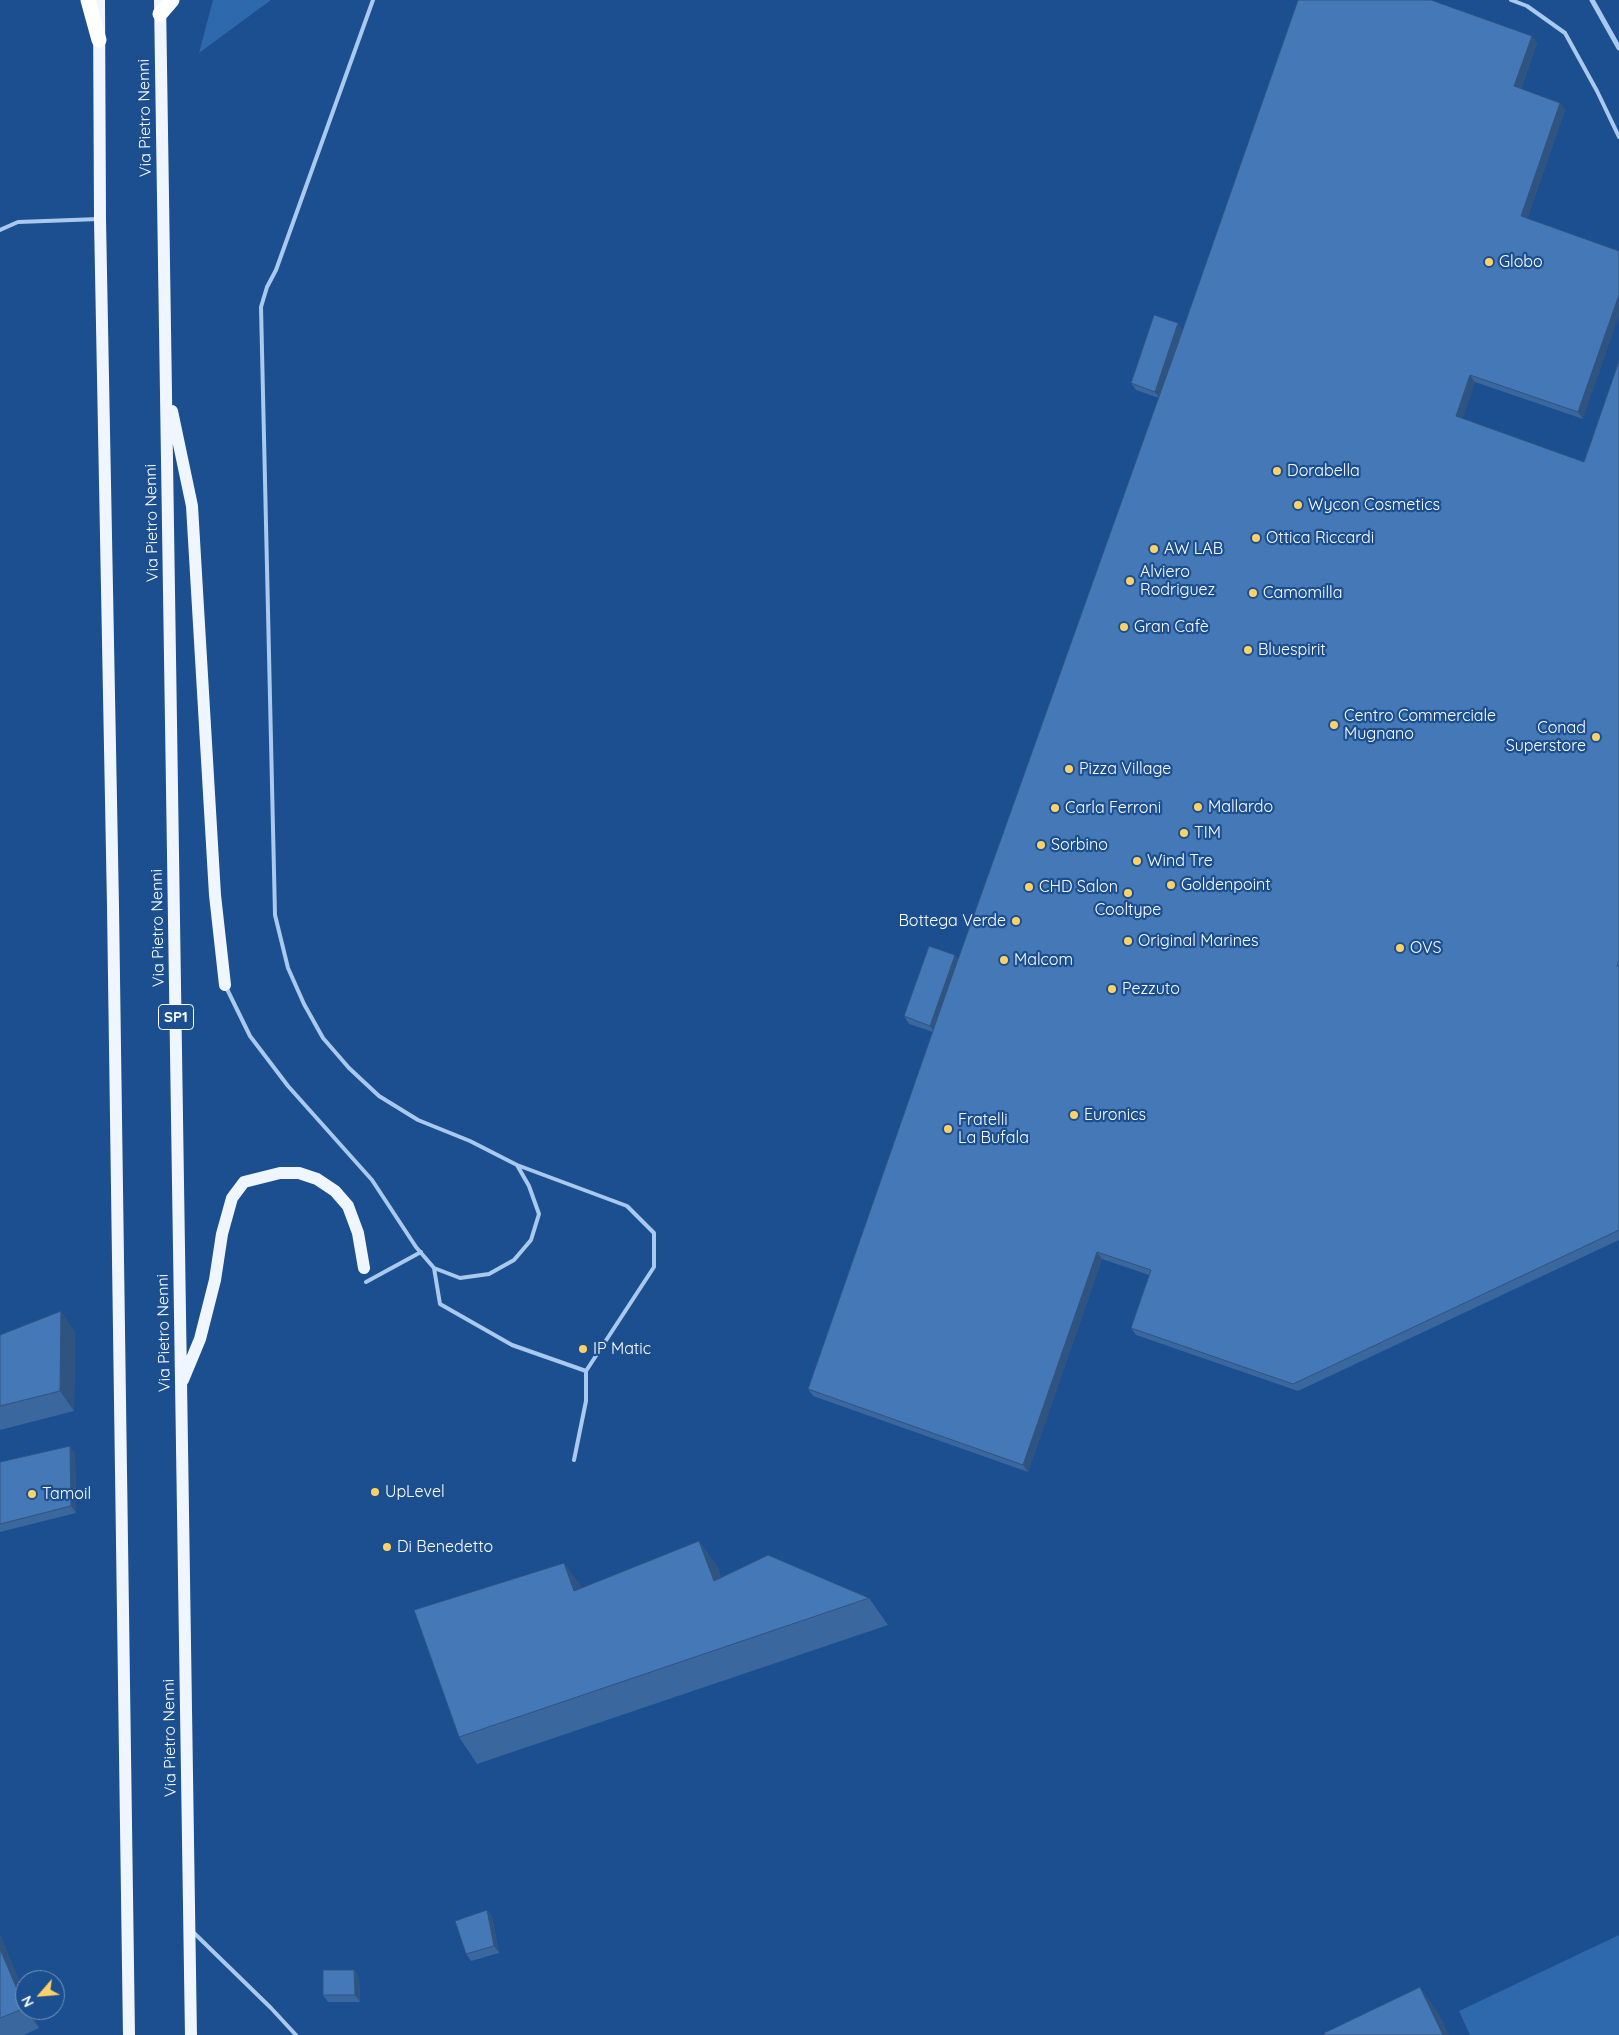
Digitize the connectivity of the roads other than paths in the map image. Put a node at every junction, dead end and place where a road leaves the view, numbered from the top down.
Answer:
1 (88, 0) edge
2 (99, 0) edge
3 (172, 0) edge
4 (373, 0) edge
5 (1511, 0) edge
6 (1592, 0) edge
7 (160, 7) edge
8 (100, 40) junction
9 (1619, 48) edge
10 (1619, 137) edge
11 (100, 219) junction
12 (0, 230) edge
13 (166, 382) junction
14 (225, 985) joint
15 (516, 1166) junction
16 (421, 1252) junction
17 (364, 1268) dead end
18 (434, 1268) junction
19 (366, 1282) dead end
20 (586, 1371) junction
21 (182, 1384) junction
22 (574, 1460) dead end
23 (190, 1928) junction
24 (129, 2035) edge
25 (191, 2035) edge
26 (296, 2035) edge

1 - 8 highway
2 - 8 main road
3 - 7 highway
4 - 15 lane
5 - 10 lane
6 - 9 street
7 - 13 main road, Via Pietro Nenni / SP1
8 - 11 main road
11 - 12 lane
11 - 24 main road
13 - 14 main road
13 - 21 main road, Via Pietro Nenni / SP1
14 - 16 lane
15 - 18 lane
15 - 20 lane
16 - 18 lane
16 - 19 lane
17 - 21 main road
18 - 20 lane
20 - 22 lane
21 - 23 main road, Via Pietro Nenni / SP1
23 - 25 main road, Via Pietro Nenni / SP1
23 - 26 lane

